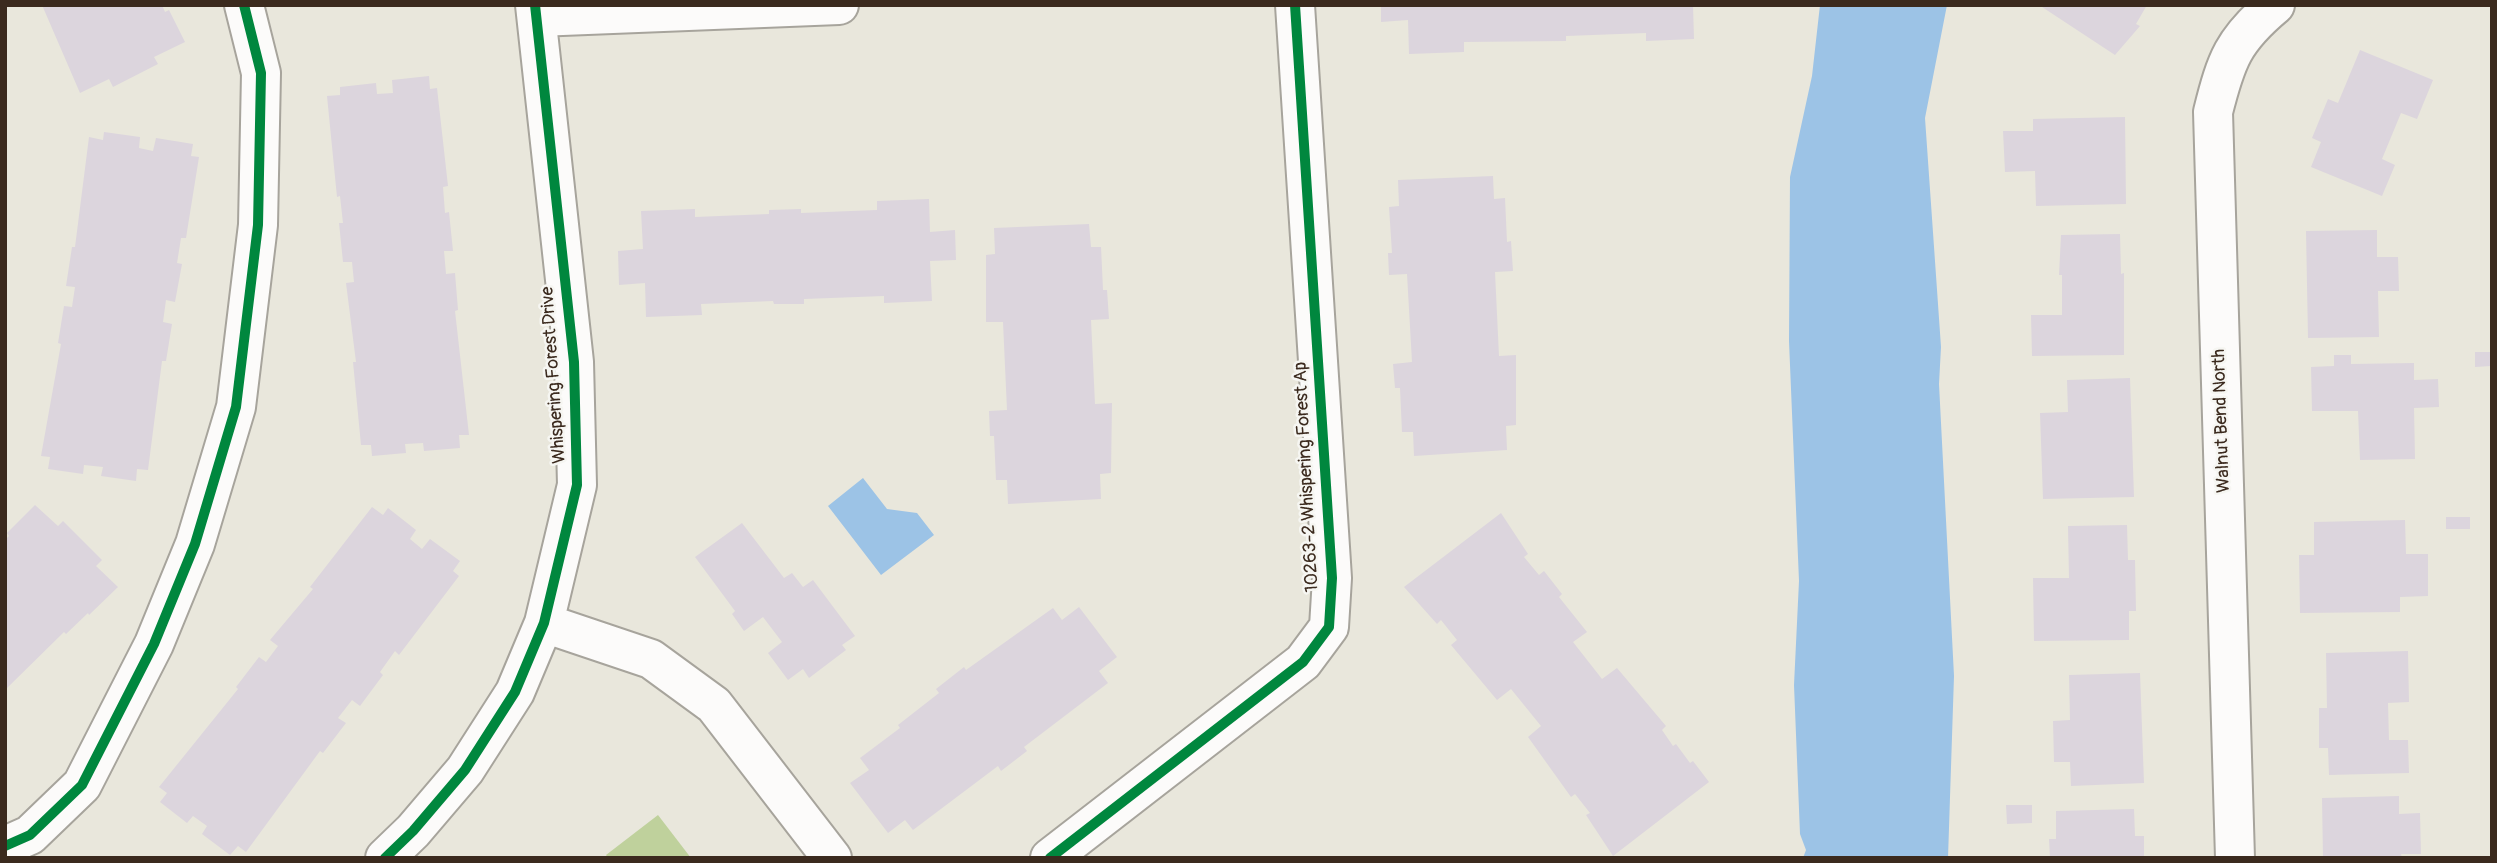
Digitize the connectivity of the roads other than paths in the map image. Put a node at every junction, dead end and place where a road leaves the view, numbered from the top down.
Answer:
1 (244, 5) edge
2 (839, 5) edge
3 (1295, 5) edge
4 (2275, 5) edge
5 (536, 11) edge
6 (544, 623) junction
7 (5, 846) edge
8 (385, 858) edge
9 (832, 858) edge
10 (1050, 858) edge
11 (2235, 858) edge

1 - 7 street
2 - 5 street
3 - 10 street, 10263-2 Whispering Forest Ap
4 - 11 street, Walnut Bend North
5 - 6 street, Whispering Forest Drive
6 - 8 street, Whispering Forest Drive
6 - 9 street

